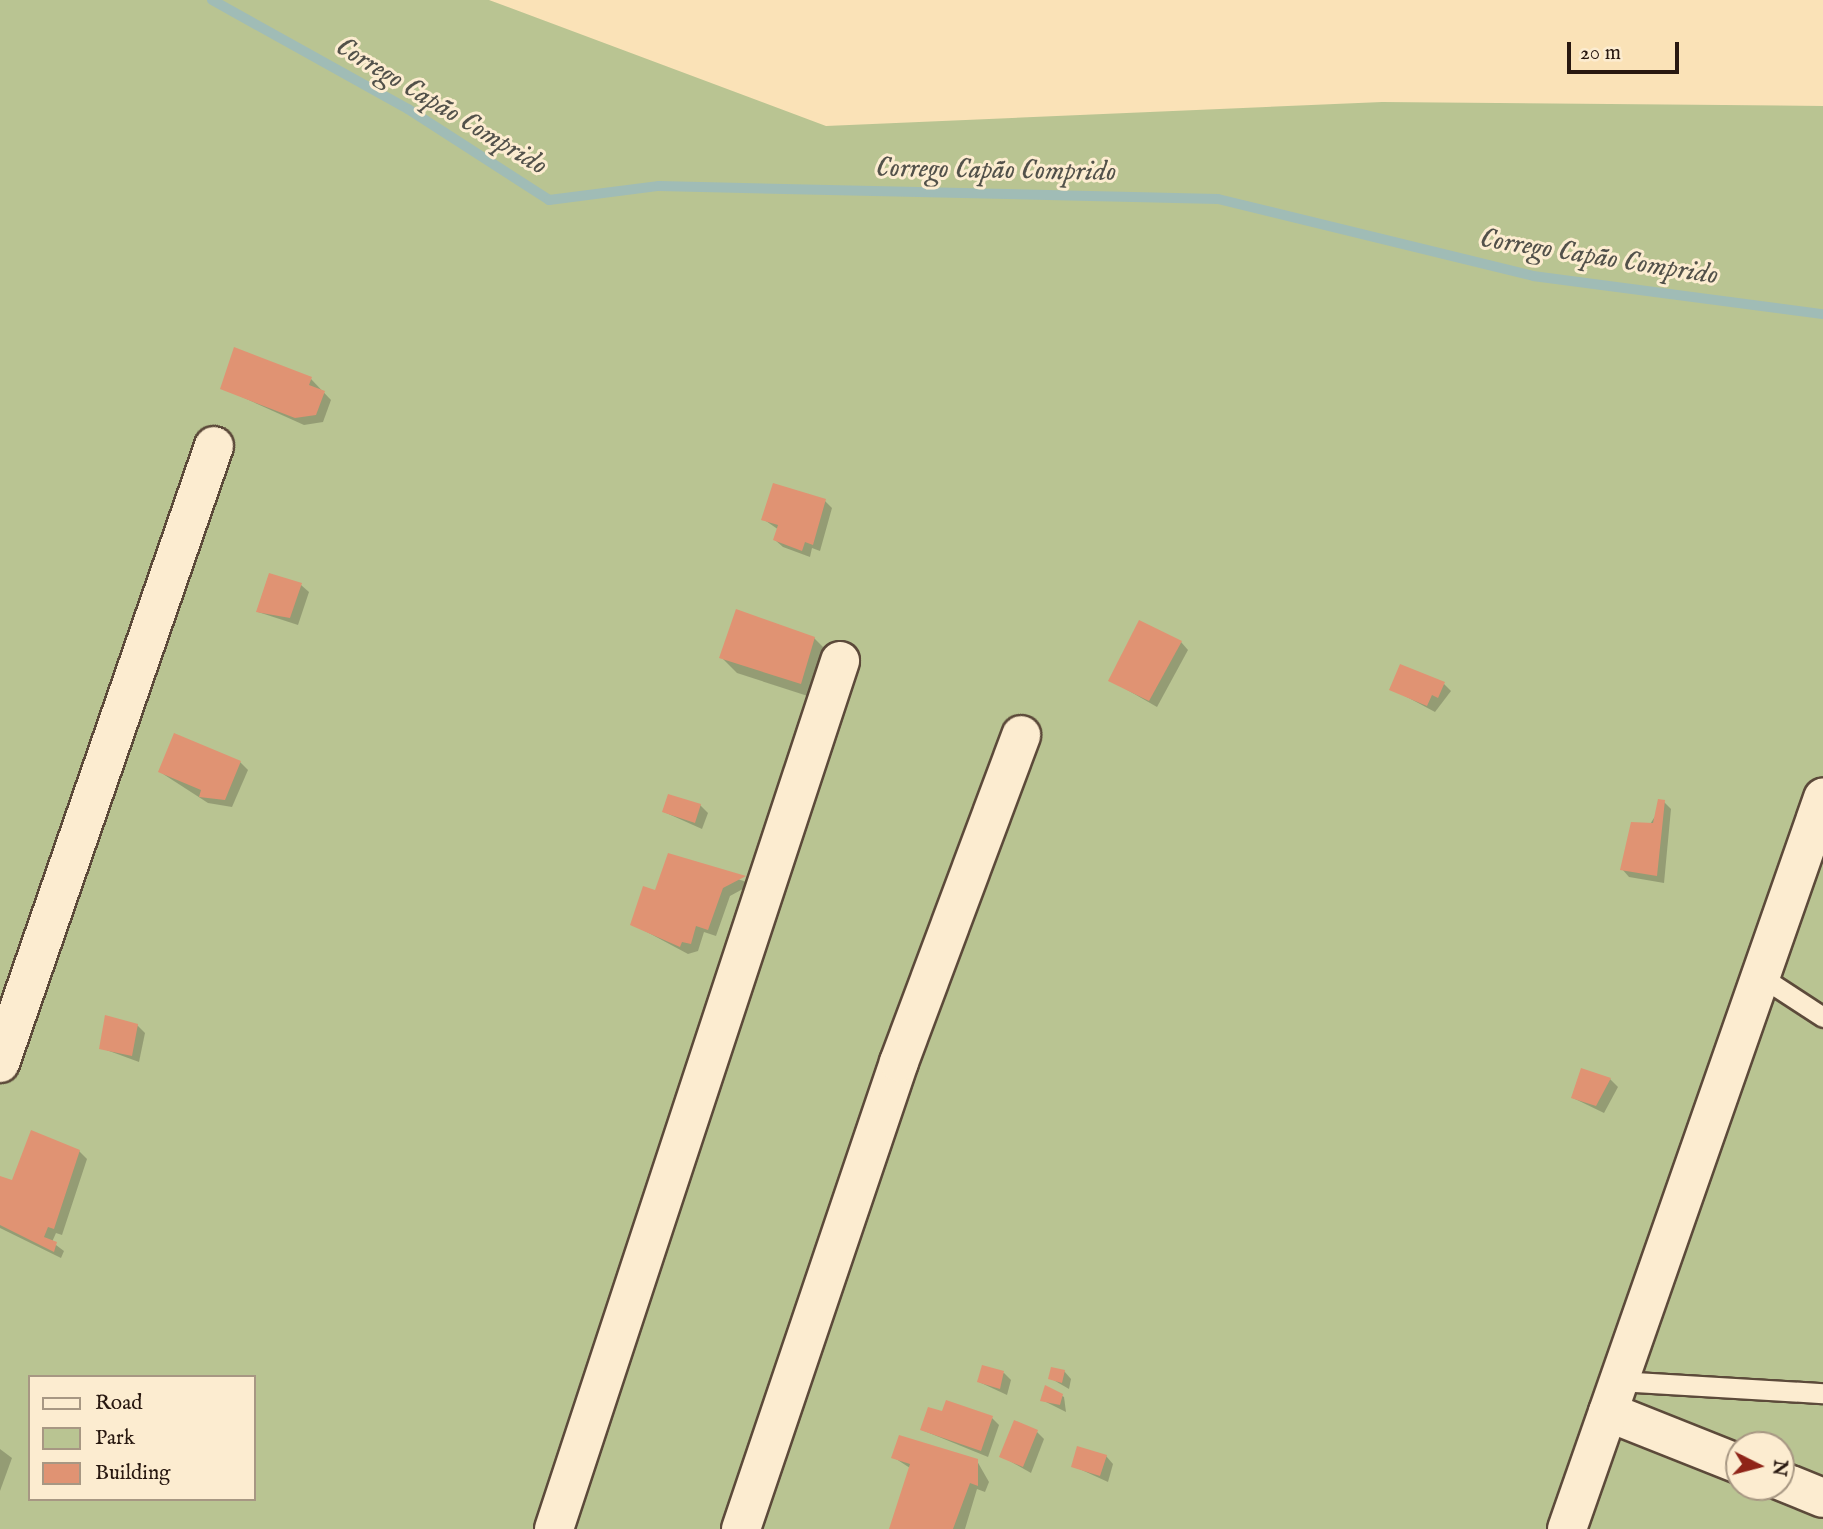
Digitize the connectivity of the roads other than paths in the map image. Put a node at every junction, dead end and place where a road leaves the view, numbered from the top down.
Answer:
1 (214, 446) dead end
2 (840, 661) dead end
3 (1021, 735) dead end
4 (1823, 797) edge
5 (1760, 976) junction
6 (1823, 1017) edge
7 (0, 1063) edge
8 (1823, 1393) edge
9 (1613, 1396) junction
10 (1725, 1456) edge
11 (1795, 1487) edge
12 (1823, 1498) edge
13 (554, 1529) edge
14 (741, 1529) edge
15 (1567, 1529) edge

1 - 7 street
2 - 13 street
3 - 14 street
4 - 5 street
5 - 6 lane
5 - 9 street
8 - 9 lane
9 - 10 street
9 - 15 street
11 - 12 street

